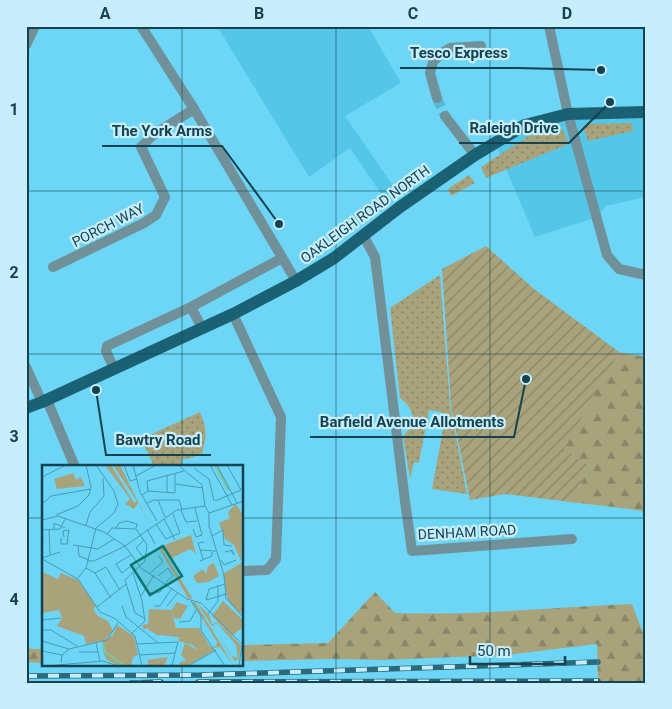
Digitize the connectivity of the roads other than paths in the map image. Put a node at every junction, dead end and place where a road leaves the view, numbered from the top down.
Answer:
1 (35, 26) edge
2 (141, 26) edge
3 (549, 26) edge
4 (26, 45) edge
5 (481, 46) dead end
6 (437, 98) tunnel mouth
7 (194, 109) junction
8 (646, 112) edge
9 (568, 114) junction
10 (444, 116) tunnel mouth
11 (475, 155) junction
12 (363, 235) junction
13 (282, 258) junction
14 (53, 268) dead end
15 (646, 275) edge
16 (296, 281) junction
17 (191, 307) junction
18 (233, 314) junction
19 (202, 328) junction
20 (26, 368) edge
21 (114, 369) junction
22 (44, 401) junction
23 (26, 408) edge
24 (75, 465) edge
25 (572, 539) dead end
26 (244, 571) edge

1 - 4 street
2 - 7 street
3 - 9 street
5 - 6 street
7 - 13 street
7 - 14 street, PORCH WAY
8 - 9 main road, OAKLEIGH ROAD NORTH
9 - 11 main road, OAKLEIGH ROAD NORTH
9 - 15 street
10 - 11 street
11 - 12 main road, OAKLEIGH ROAD NORTH
12 - 16 main road, OAKLEIGH ROAD NORTH
12 - 25 street, DENHAM ROAD
13 - 16 street
13 - 17 street
16 - 18 main road, OAKLEIGH ROAD NORTH
17 - 19 street
17 - 21 street
18 - 19 main road, OAKLEIGH ROAD NORTH
18 - 26 street
19 - 21 main road, OAKLEIGH ROAD NORTH
20 - 22 street
21 - 22 main road, OAKLEIGH ROAD NORTH
22 - 23 main road, OAKLEIGH ROAD NORTH
22 - 24 street

